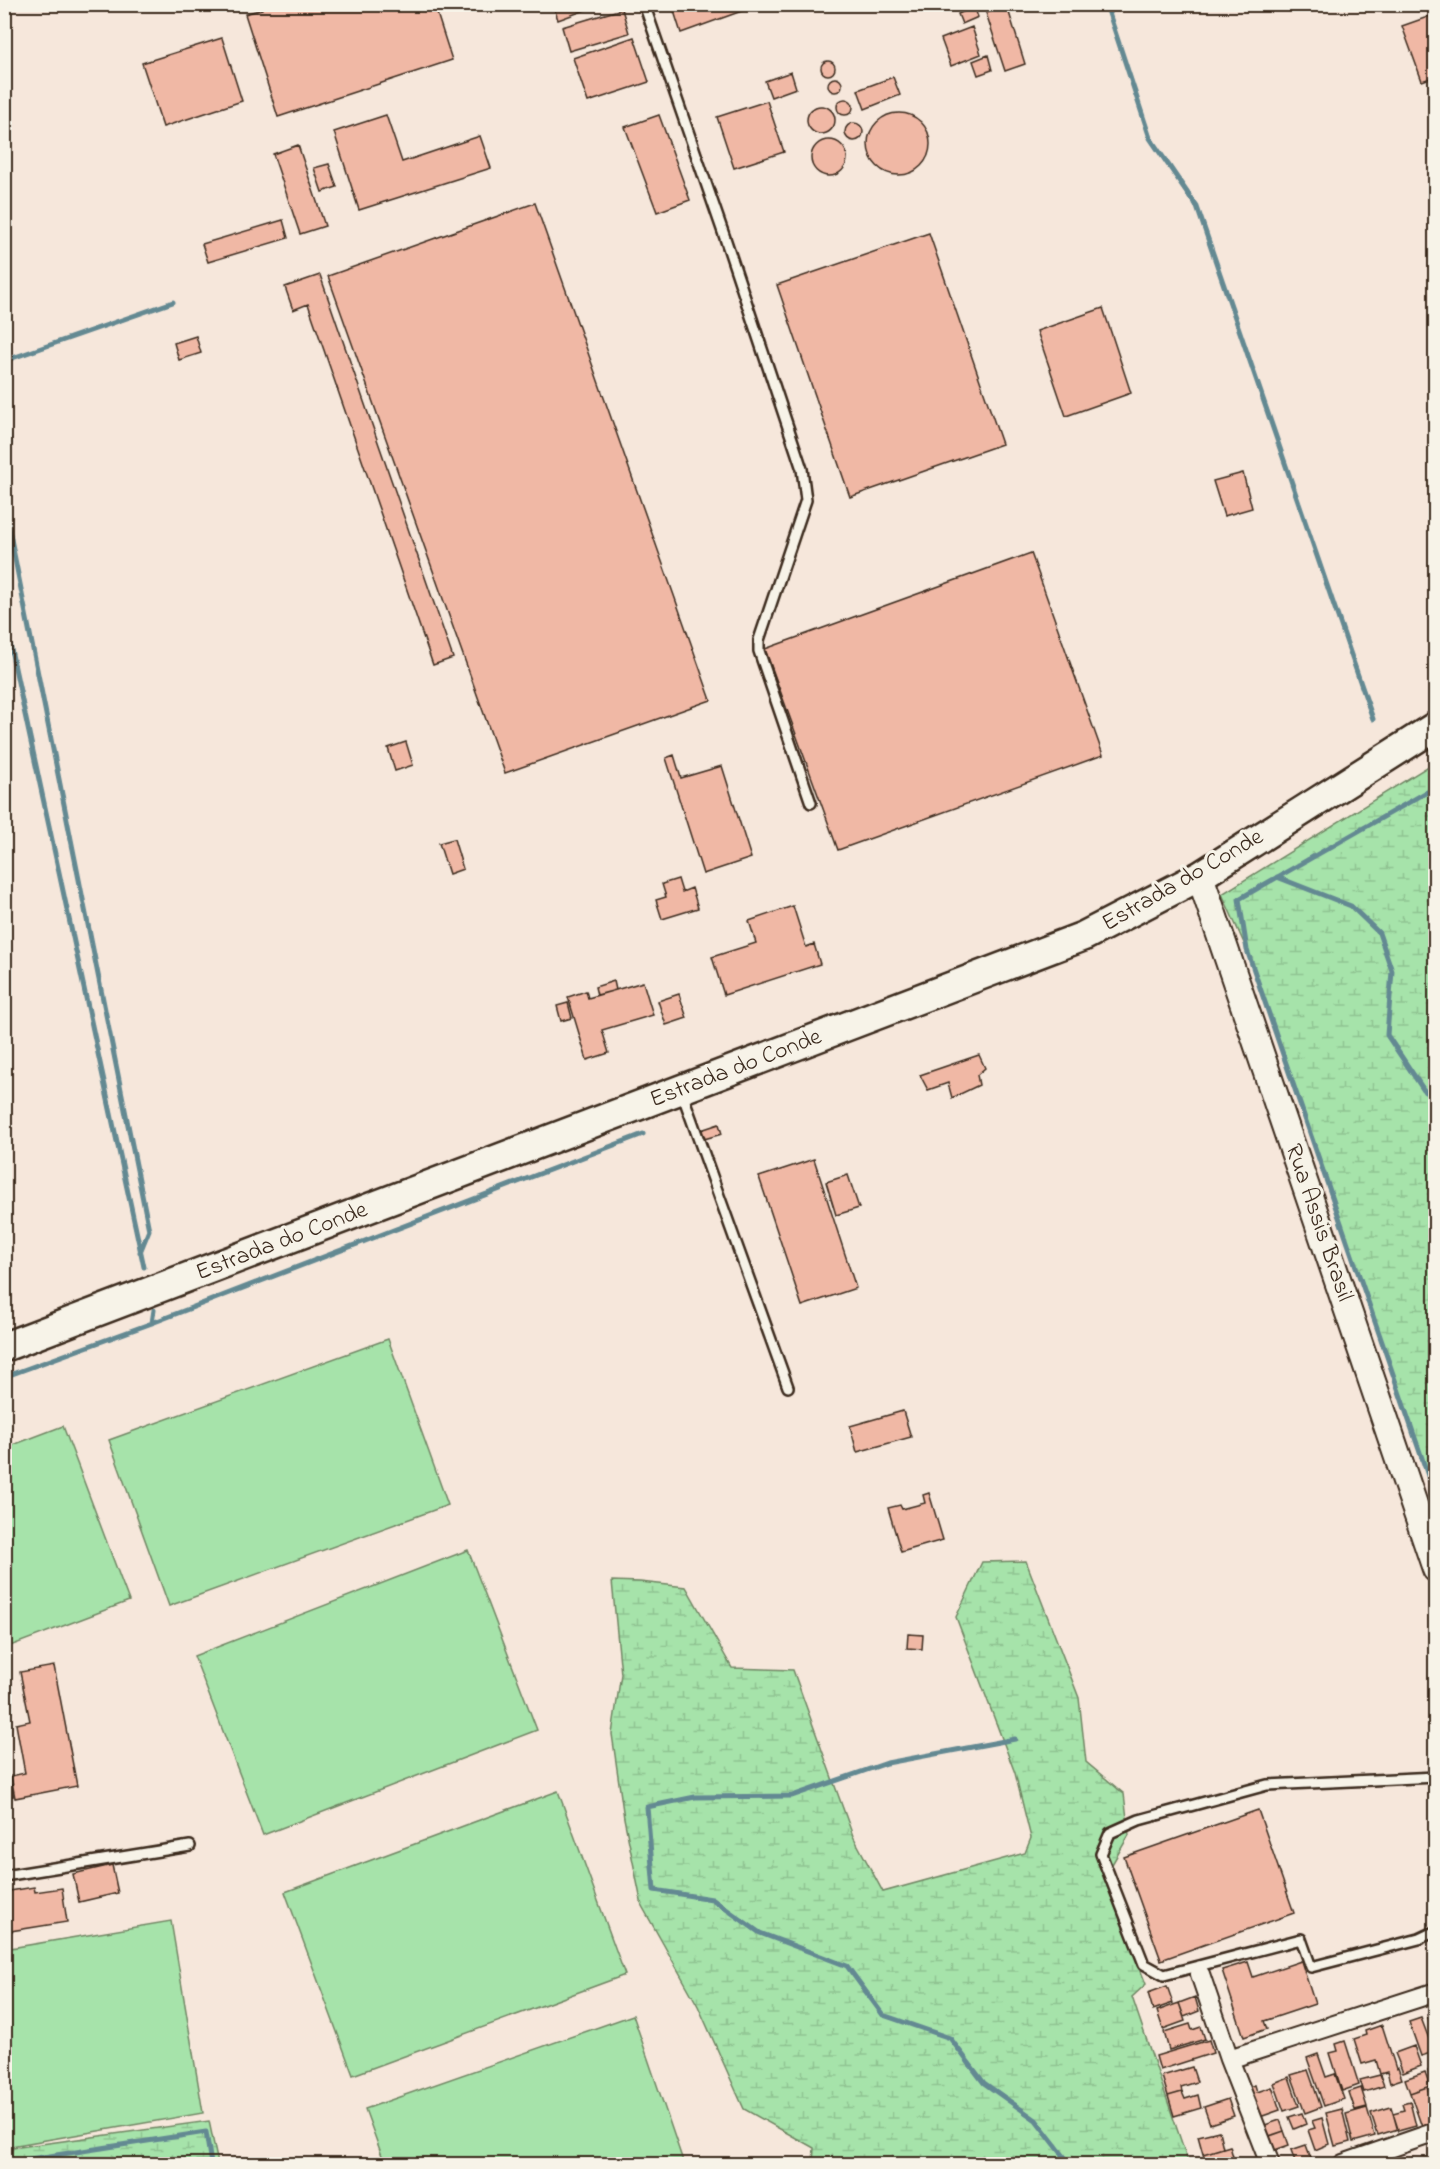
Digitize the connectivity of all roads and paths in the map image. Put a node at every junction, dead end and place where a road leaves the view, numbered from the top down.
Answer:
1 (644, 4) edge
2 (1436, 726) edge
3 (811, 803) dead end
4 (1200, 876) junction
5 (681, 1090) junction
6 (4, 1347) edge
7 (788, 1387) dead end
8 (1436, 1569) edge
9 (1436, 1777) edge
10 (190, 1846) dead end
11 (4, 1876) edge
12 (1436, 1931) edge
13 (1200, 1974) dead end
14 (1436, 1992) edge
15 (1229, 2059) junction
16 (1436, 2132) edge
17 (1270, 2164) edge
18 (1343, 2164) edge

1 - 3 lane
2 - 4 main road, Estrada do Conde
4 - 5 main road, Estrada do Conde
4 - 8 street, Rua Assis Brasil
5 - 6 main road, Estrada do Conde
5 - 7 lane
9 - 12 lane
10 - 11 lane
13 - 15 street
14 - 15 street
15 - 17 street
16 - 18 street

